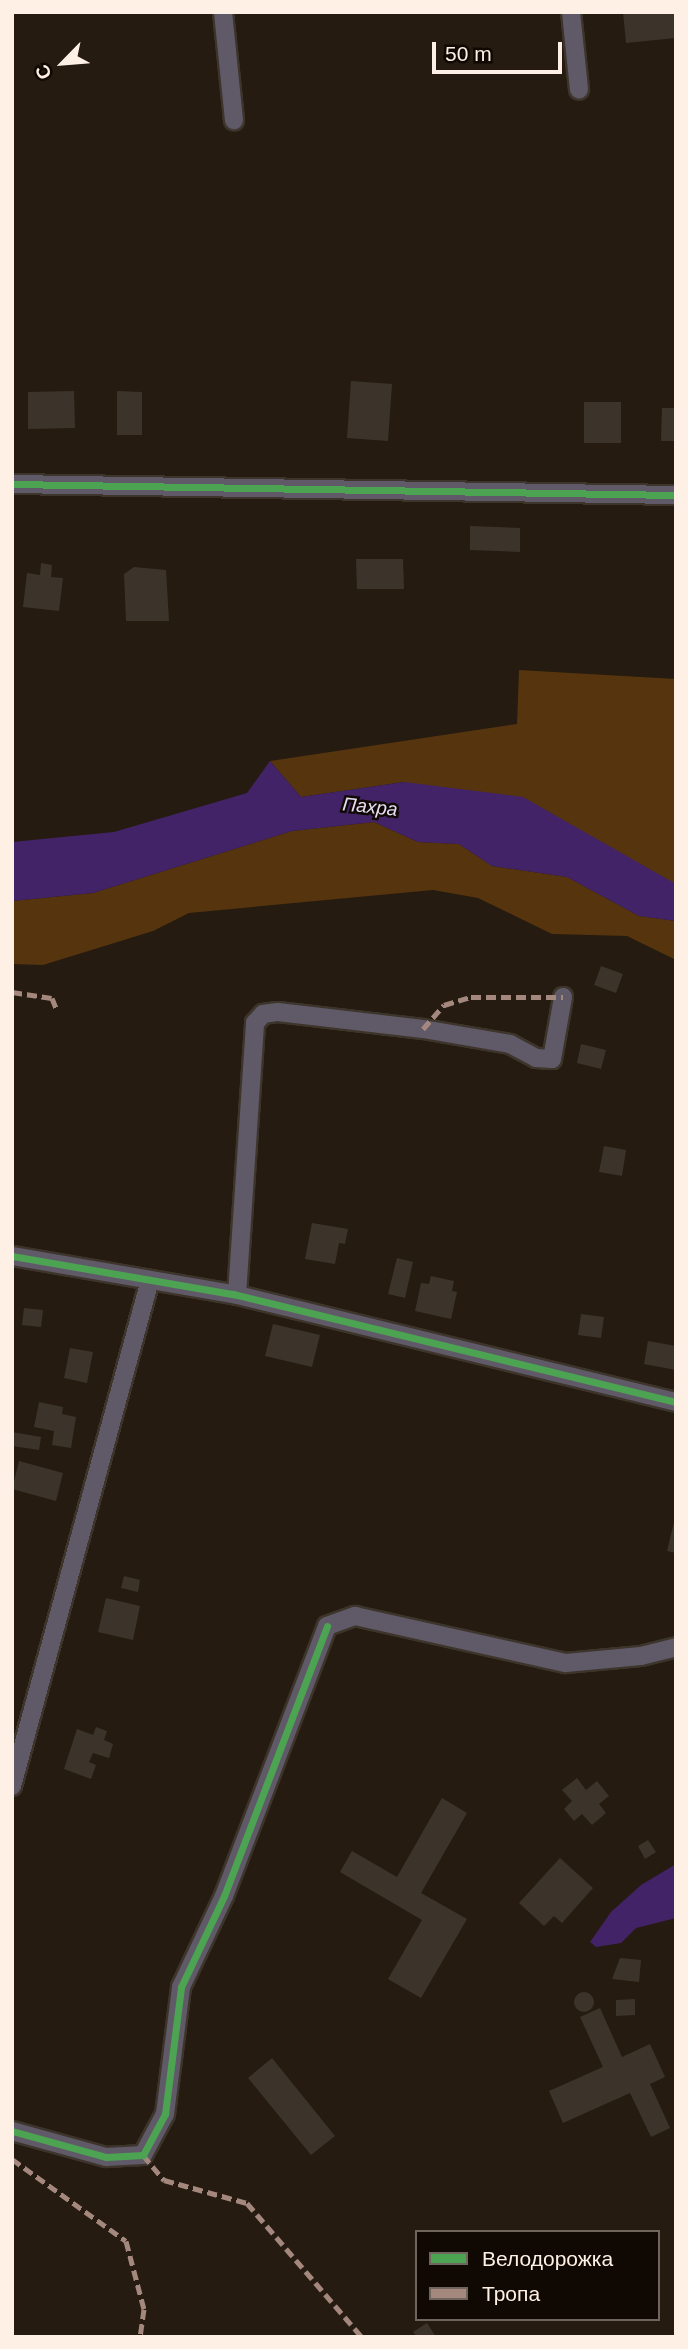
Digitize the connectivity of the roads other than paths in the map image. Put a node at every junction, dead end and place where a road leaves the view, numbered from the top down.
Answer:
1 (223, 12) edge
2 (571, 12) edge
3 (579, 90) dead end
4 (234, 120) dead end
5 (12, 484) edge
6 (676, 495) edge
7 (563, 998) dead end
8 (12, 1256) edge
9 (150, 1280) junction
10 (237, 1295) junction
11 (676, 1402) edge
12 (676, 1647) edge
13 (12, 1786) edge
14 (12, 2131) edge

1 - 4 street
2 - 3 street
5 - 6 street
7 - 10 street
8 - 9 street
9 - 10 street
9 - 13 street
10 - 11 street
12 - 14 street

